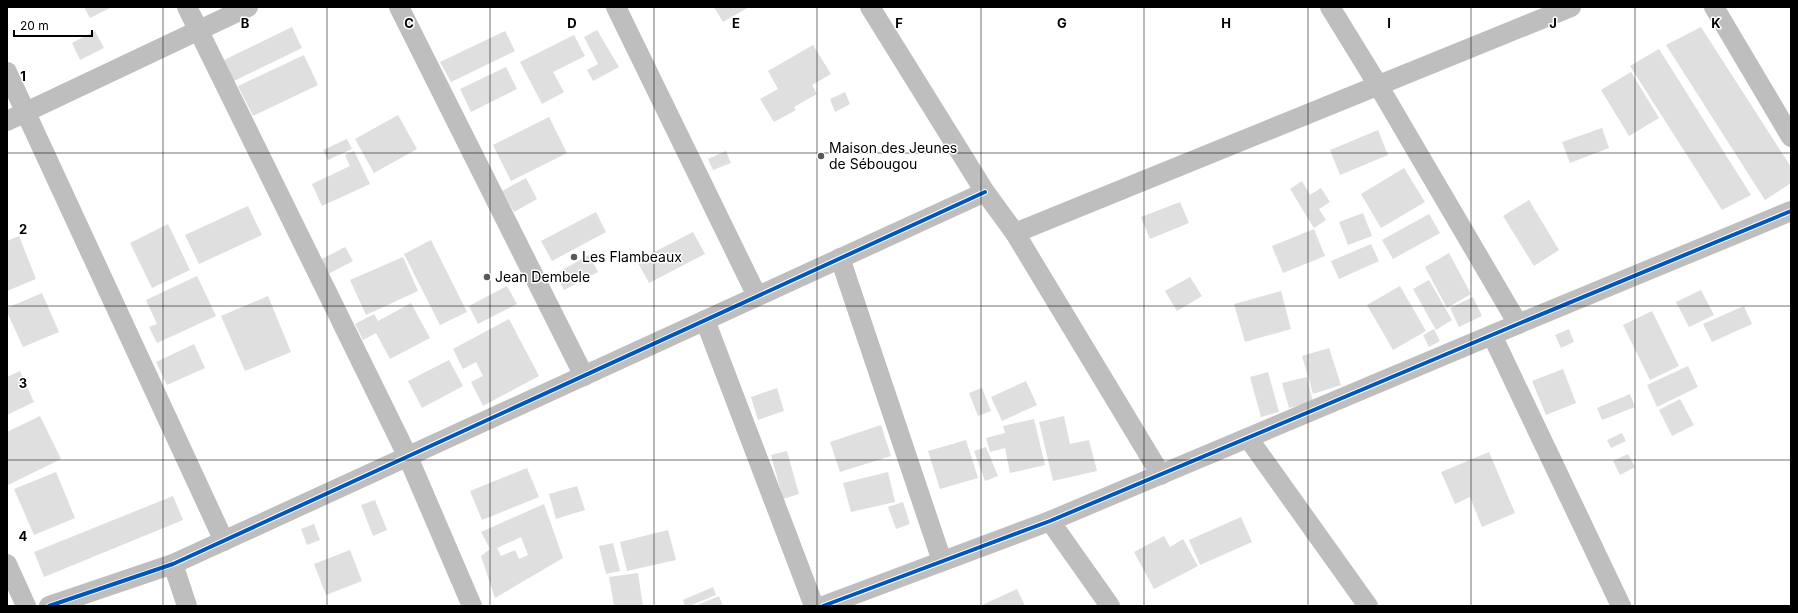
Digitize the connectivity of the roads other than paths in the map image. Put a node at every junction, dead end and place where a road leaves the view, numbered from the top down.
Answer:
1 (187, 7) edge
2 (248, 7) edge
3 (399, 7) edge
4 (616, 7) edge
5 (870, 7) edge
6 (1330, 7) edge
7 (1571, 7) edge
8 (1714, 7) edge
9 (198, 30) junction
10 (7, 72) edge
11 (1378, 85) junction
12 (26, 112) junction
13 (7, 121) edge
14 (1791, 137) edge
15 (985, 192) junction
16 (1791, 211) edge
17 (1015, 233) junction
18 (840, 258) junction
19 (757, 296) junction
20 (706, 320) junction
21 (1518, 324) junction
22 (1492, 335) junction
23 (584, 376) junction
24 (1248, 438) junction
25 (408, 457) junction
26 (1161, 474) junction
27 (1050, 521) junction
28 (224, 541) junction
29 (942, 561) junction
30 (7, 564) edge
31 (172, 564) junction
32 (26, 606) edge
33 (49, 606) edge
34 (187, 606) edge
35 (472, 606) edge
36 (814, 606) edge
37 (823, 606) edge
38 (1110, 606) edge
39 (1368, 606) edge
40 (1620, 606) edge

1 - 9 street
2 - 9 street
3 - 23 street
4 - 19 street
5 - 15 street
6 - 11 street
7 - 11 street
8 - 14 street
9 - 12 street
9 - 25 street
10 - 12 street
11 - 17 street
11 - 21 street
12 - 13 street
12 - 28 street
15 - 17 street
15 - 18 street
16 - 21 street
17 - 26 street
18 - 19 street
18 - 29 street
19 - 20 street
20 - 23 street
20 - 36 street
21 - 22 street
22 - 24 street
22 - 40 street
23 - 25 street
24 - 26 street
24 - 39 street
25 - 28 street
25 - 35 street
26 - 27 street
27 - 29 street
27 - 38 street
28 - 31 street
29 - 37 street
30 - 32 street
31 - 33 street
31 - 34 street

